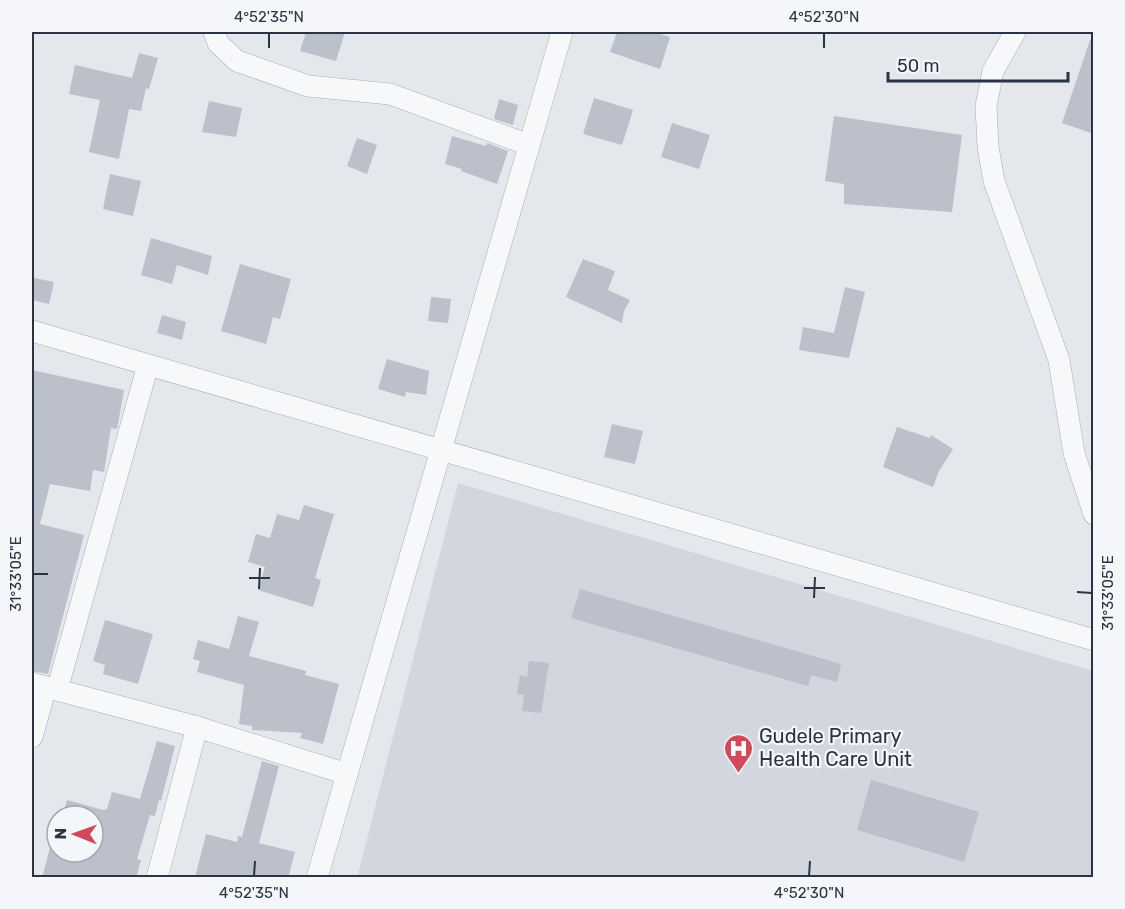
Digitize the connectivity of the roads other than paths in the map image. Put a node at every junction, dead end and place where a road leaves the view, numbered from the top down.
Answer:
1 (214, 32) edge
2 (562, 32) edge
3 (1015, 32) edge
4 (529, 145) junction
5 (32, 331) edge
6 (148, 365) junction
7 (441, 451) junction
8 (1094, 514) edge
9 (1094, 640) edge
10 (45, 687) edge
11 (197, 727) junction
12 (32, 737) edge
13 (347, 774) junction
14 (157, 878) edge
15 (317, 878) edge

1 - 4 street
2 - 4 street
3 - 8 street
4 - 7 street
5 - 6 street
6 - 7 street
6 - 10 street
7 - 9 street
7 - 13 street
10 - 11 street
10 - 12 street
11 - 13 street
11 - 14 street
13 - 15 street

